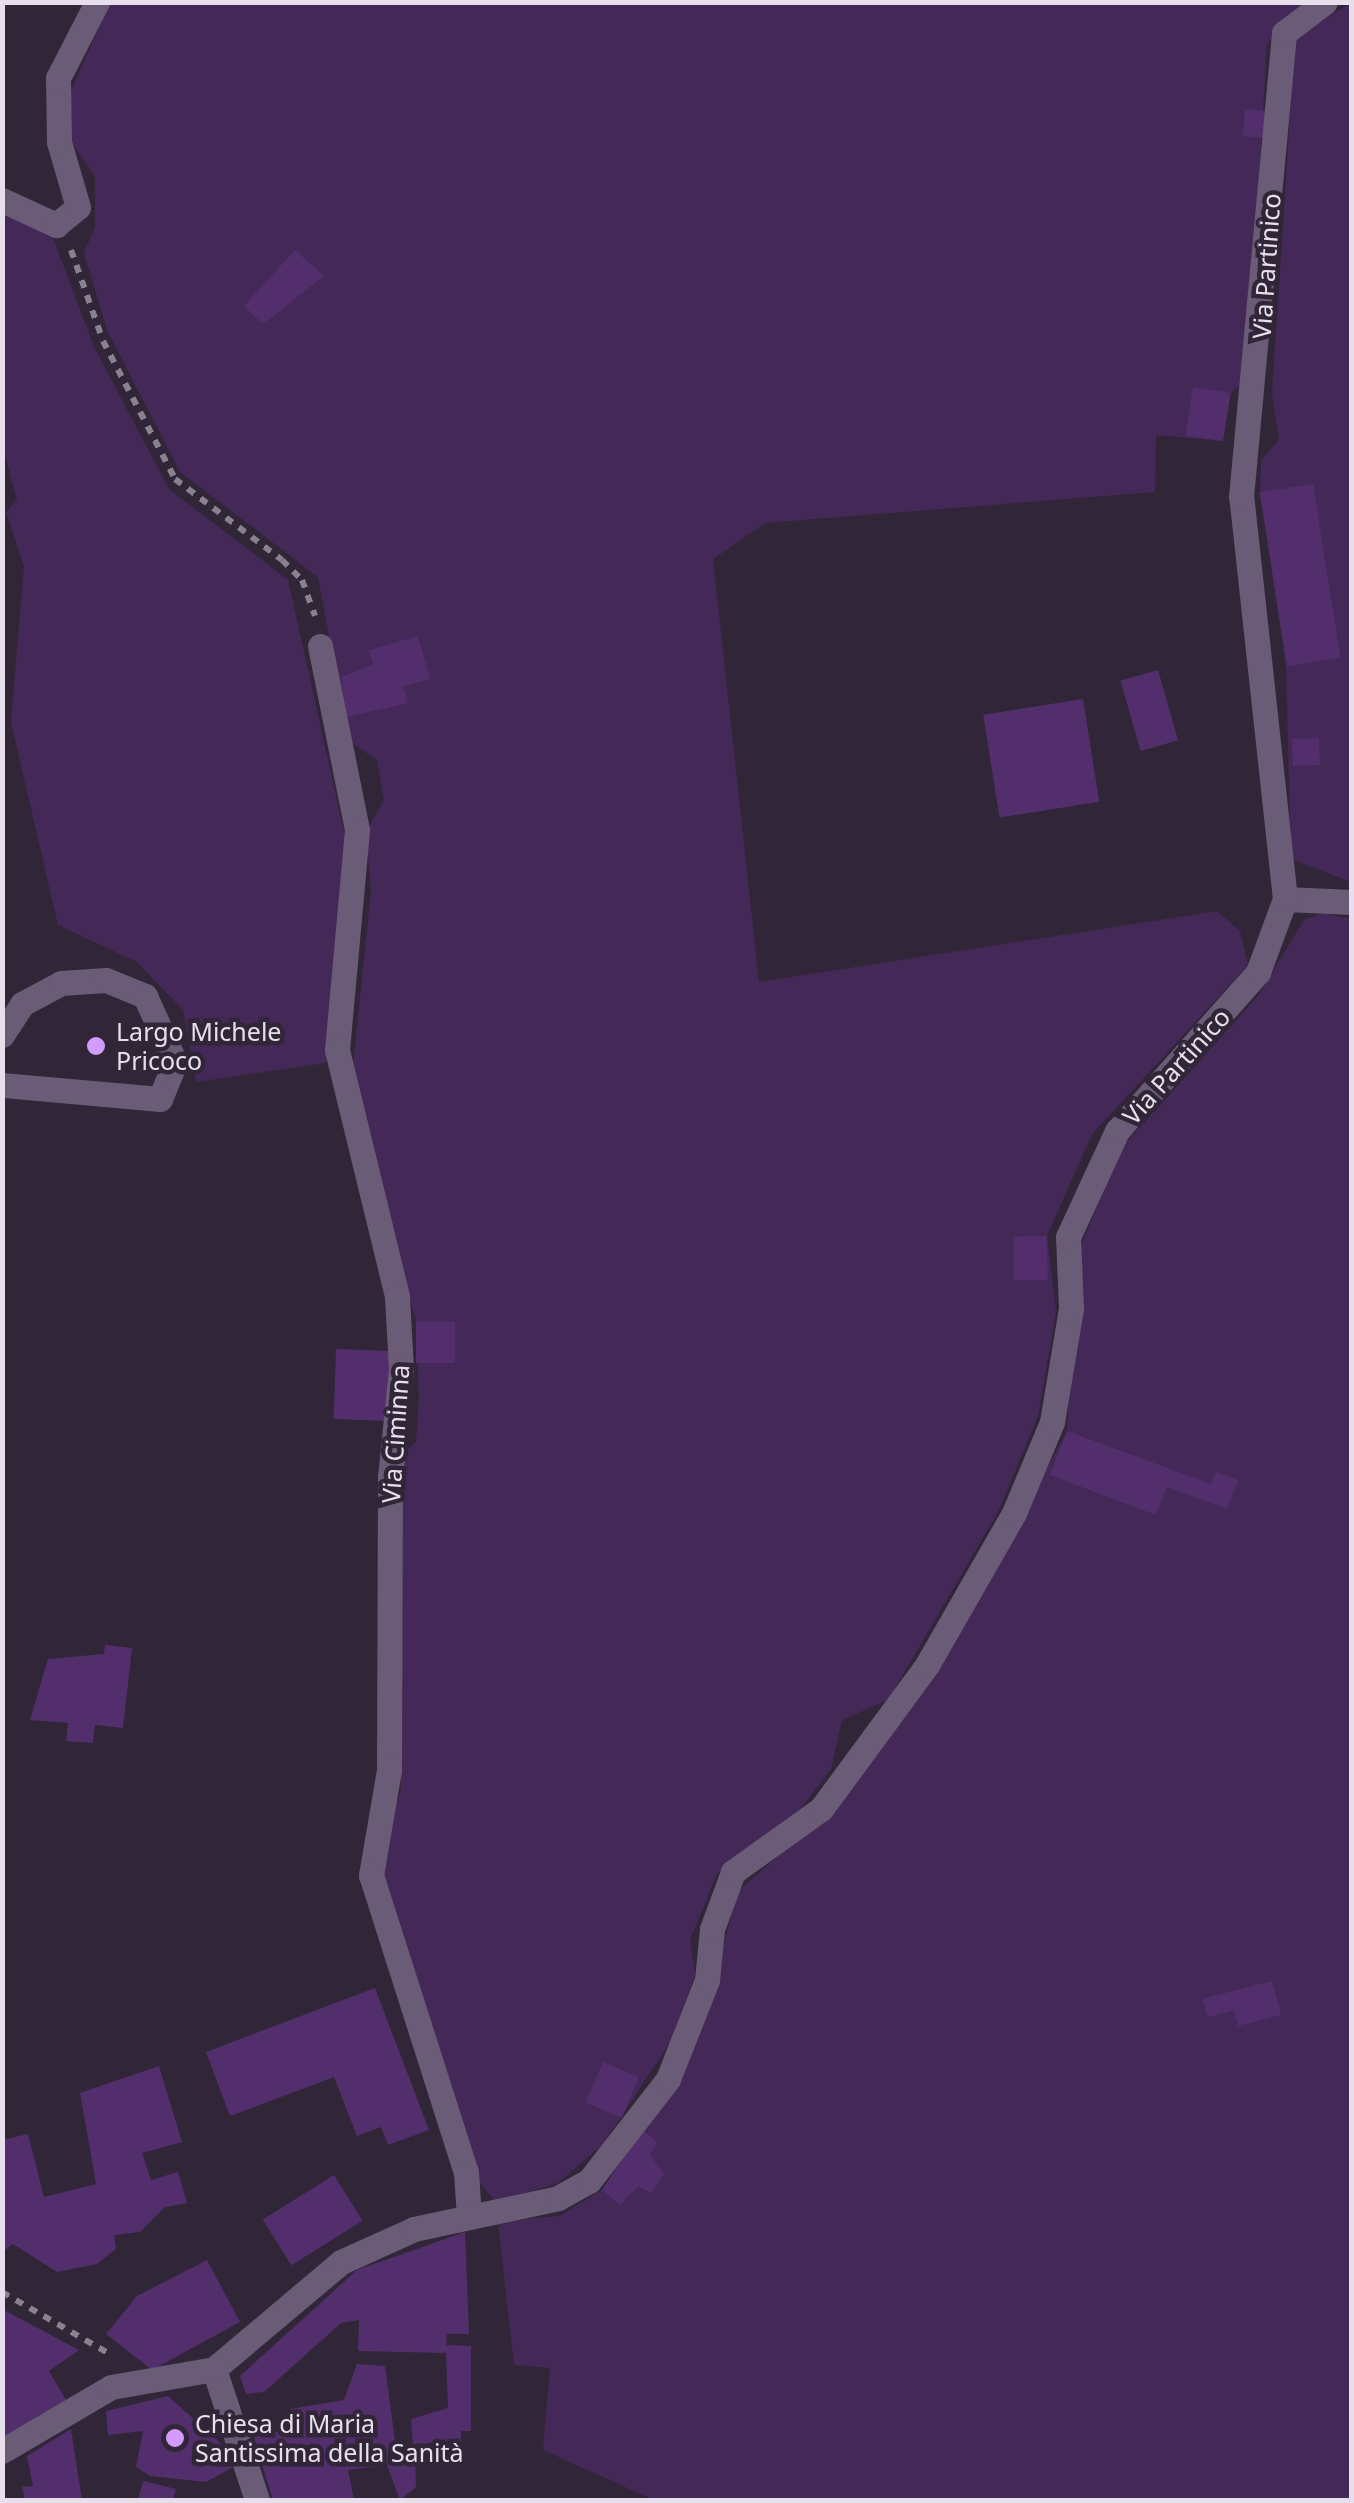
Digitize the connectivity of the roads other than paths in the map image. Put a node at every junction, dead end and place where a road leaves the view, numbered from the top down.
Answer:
1 (97, 2) edge
2 (1325, 2) edge
3 (2, 200) edge
4 (320, 646) road end
5 (1285, 899) junction
6 (1352, 902) edge
7 (2, 1035) edge
8 (2, 1085) edge
9 (468, 2216) junction
10 (214, 2369) junction
11 (2, 2452) edge
12 (257, 2500) edge

1 - 3 street
2 - 5 street, Via Partinico
4 - 9 street, Via Ciminna
5 - 6 street
5 - 9 street, Via Partinico
7 - 8 street
9 - 10 street, Via Partinico
10 - 11 street
10 - 12 street

